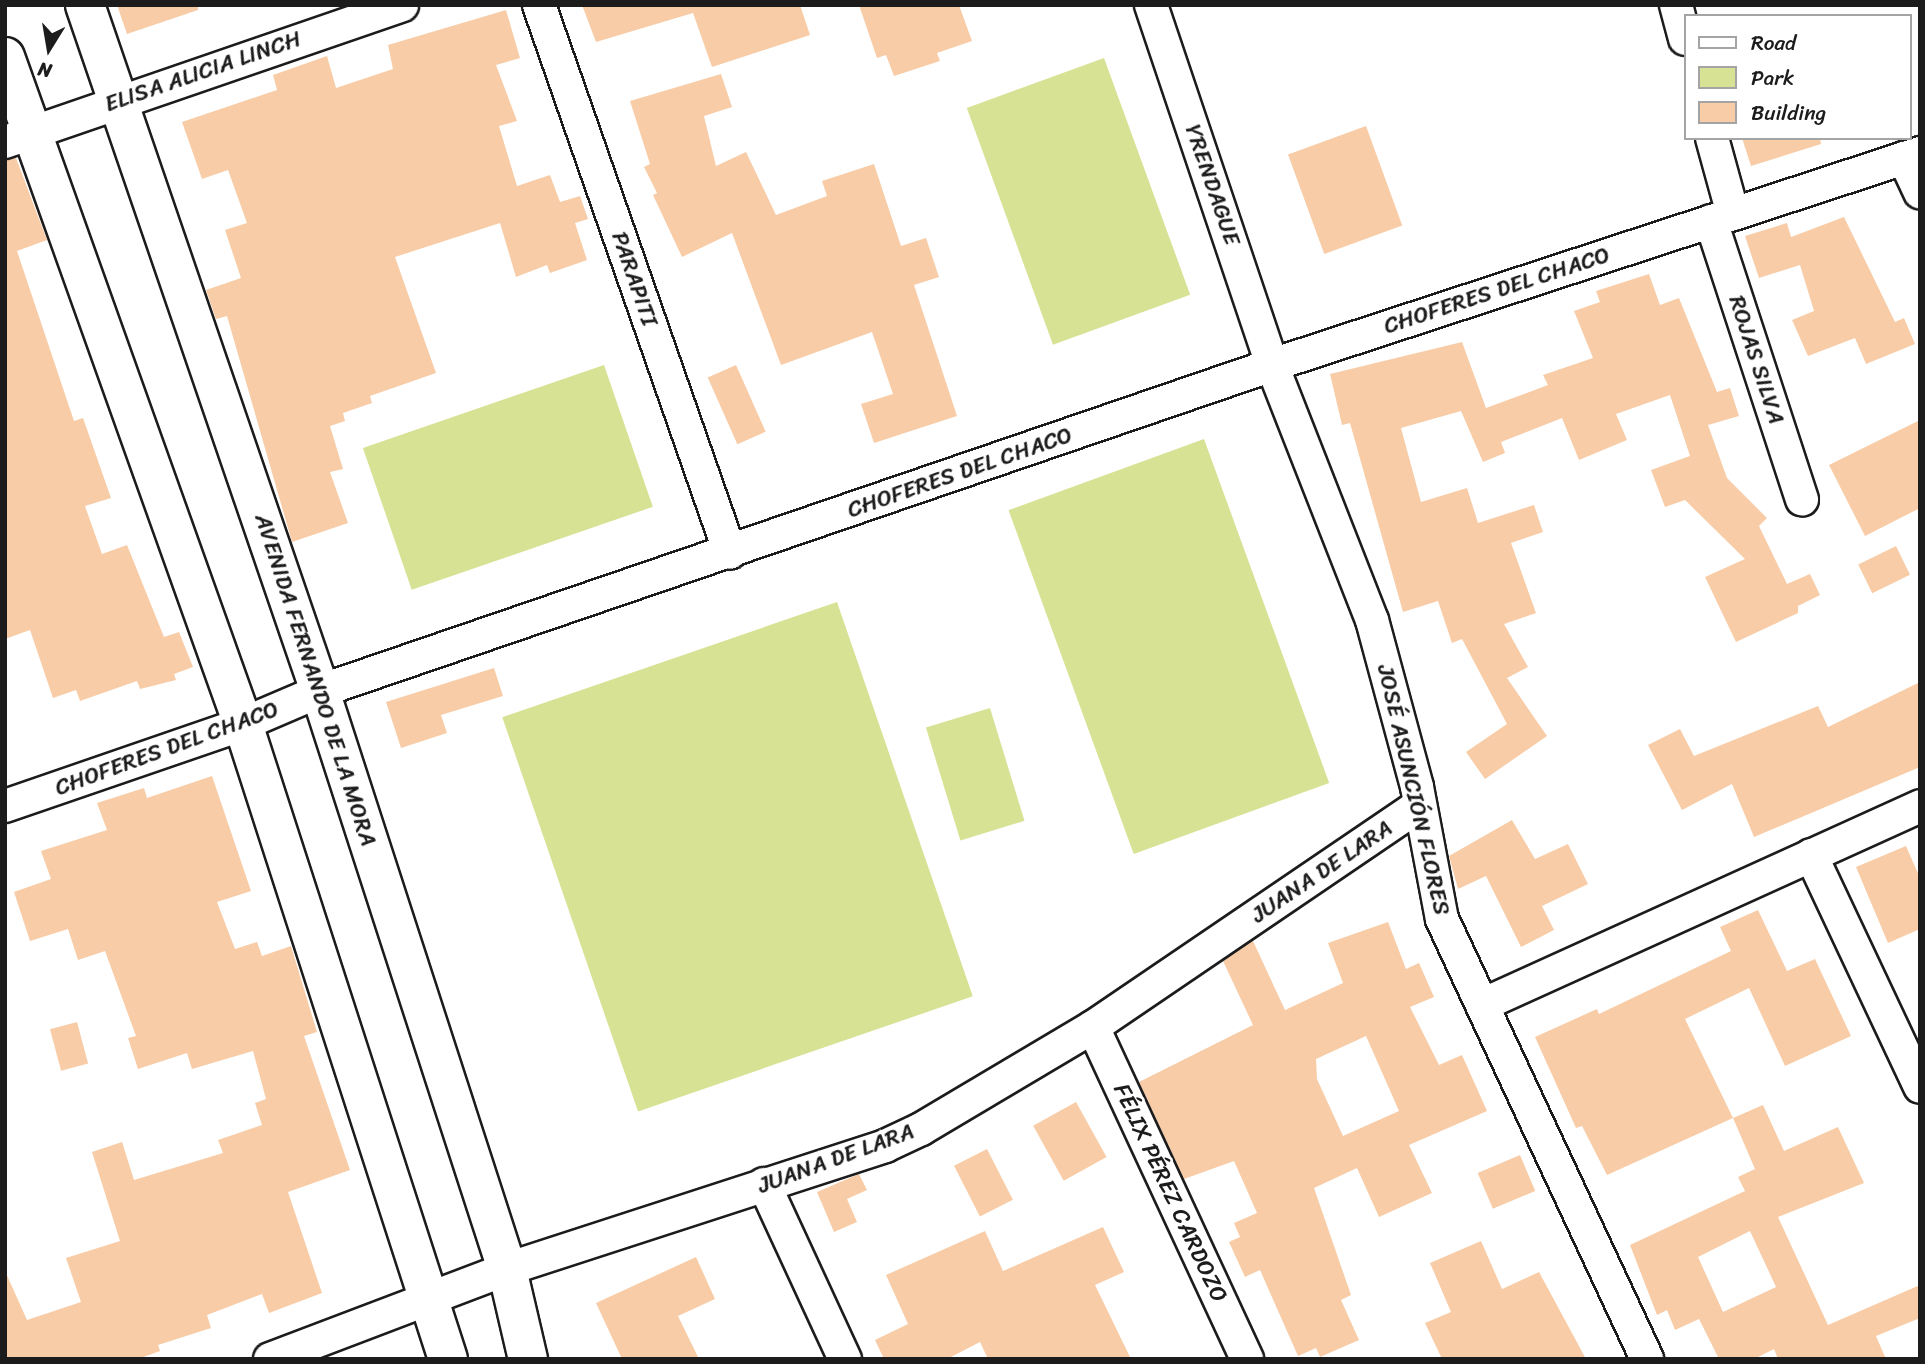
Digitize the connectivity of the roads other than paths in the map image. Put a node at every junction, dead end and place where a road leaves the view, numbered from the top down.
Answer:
1 (85, 5) edge
2 (402, 5) edge
3 (539, 5) edge
4 (1151, 5) edge
5 (1676, 5) edge
6 (1684, 35) edge
7 (5, 57) edge
8 (118, 100) junction
9 (18, 137) edge
10 (1712, 140) edge
11 (1912, 155) edge
12 (1920, 192) edge
13 (1722, 218) junction
14 (1272, 365) junction
15 (1802, 500) dead end
16 (730, 553) junction
17 (320, 691) junction
18 (243, 724) junction
19 (1419, 805) junction
20 (5, 806) edge
21 (1920, 806) edge
22 (1811, 855) junction
23 (1482, 1005) junction
24 (1093, 1027) junction
25 (1920, 1087) edge
26 (764, 1184) junction
27 (508, 1269) junction
28 (430, 1302) junction
29 (270, 1359) edge
30 (448, 1359) edge
31 (528, 1359) edge
32 (845, 1359) edge
33 (1247, 1359) edge
34 (1647, 1359) edge

1 - 8 main road, AVENIDA FERNANDO DE LA MORA
2 - 8 street, ELISA ALICIA LINCH
3 - 16 street, PARAPITI
4 - 14 street, YRENDAGUE
5 - 6 street
7 - 9 main road
8 - 9 street, ELISA ALICIA LINCH
8 - 17 main road, AVENIDA FERNANDO DE LA MORA
9 - 18 main road
10 - 13 street, ROJAS SILVA
11 - 12 street
11 - 13 street, CHOFERES DEL CHACO
13 - 14 street, CHOFERES DEL CHACO
13 - 15 street, ROJAS SILVA
14 - 16 street, CHOFERES DEL CHACO
14 - 19 street, JOSÉ ASUNCIÓN FLORES
16 - 17 street, CHOFERES DEL CHACO
17 - 18 street, CHOFERES DEL CHACO
17 - 27 main road, AVENIDA FERNANDO DE LA MORA
18 - 20 street, CHOFERES DEL CHACO
18 - 28 main road
19 - 23 street, JOSÉ ASUNCIÓN FLORES
19 - 24 street, JUANA DE LARA
21 - 22 street
22 - 23 street
22 - 25 street
23 - 34 street, JOSÉ ASUNCIÓN FLORES
24 - 26 street, JUANA DE LARA
24 - 33 street, FÉLIX PÉREZ CARDOZO
26 - 27 street, JUANA DE LARA
26 - 32 street
27 - 28 street, JUANA DE LARA
27 - 31 main road, AVENIDA FERNANDO DE LA MORA
28 - 29 street, JUANA DE LARA
28 - 30 main road

